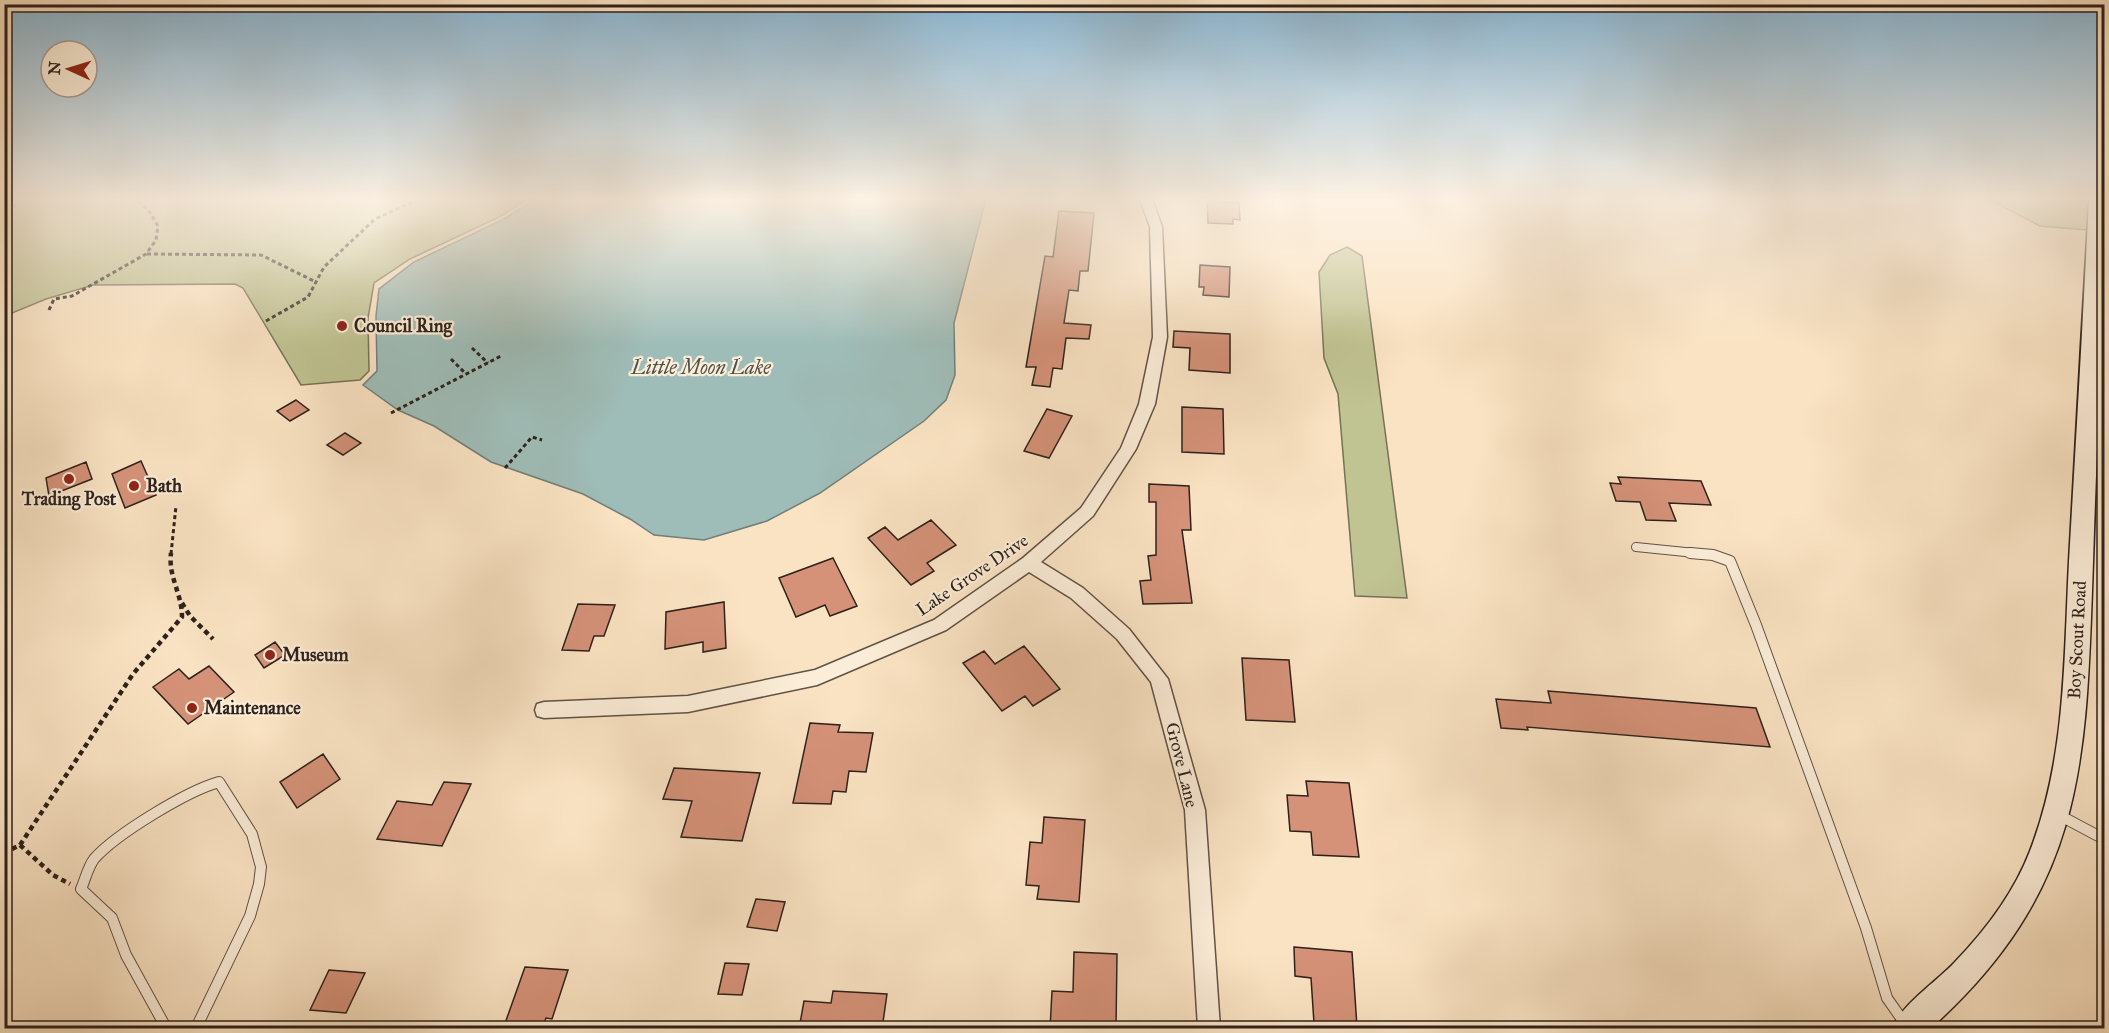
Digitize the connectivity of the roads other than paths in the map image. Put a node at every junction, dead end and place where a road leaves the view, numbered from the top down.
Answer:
1 (1157, 247) edge
2 (2096, 247) edge
3 (1636, 547) dead end
4 (1029, 563) junction
5 (544, 710) dead end
6 (2055, 813) junction
7 (2104, 839) edge
8 (170, 1029) edge
9 (196, 1029) edge
10 (1209, 1029) edge
11 (1908, 1029) edge

1 - 4 street, Lake Grove Drive
2 - 6 street, Boy Scout Road
3 - 11 lane
4 - 5 street, Lake Grove Drive
4 - 10 street, Grove Lane
6 - 7 lane
6 - 11 street, Boy Scout Road
8 - 9 lane

